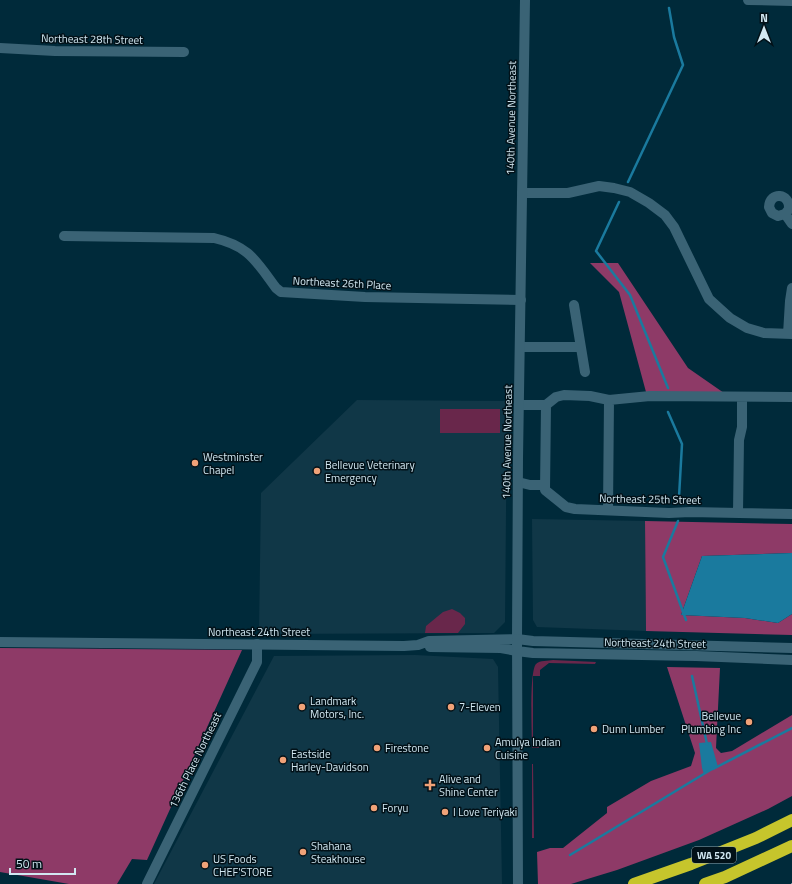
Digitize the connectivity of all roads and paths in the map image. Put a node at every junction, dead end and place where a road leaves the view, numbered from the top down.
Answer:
1 (525, 0) edge
2 (748, 0) edge
3 (792, 1) edge
4 (0, 48) edge
5 (184, 52) dead end
6 (522, 193) junction
7 (785, 214) dead end
8 (792, 224) edge
9 (64, 236) dead end
10 (792, 288) edge
11 (521, 300) junction
12 (574, 305) dead end
13 (790, 334) edge
14 (521, 347) junction
15 (580, 347) junction
16 (585, 372) dead end
17 (742, 397) junction
18 (792, 397) edge
19 (609, 400) junction
20 (519, 405) junction
21 (546, 405) junction
22 (518, 482) junction
23 (545, 485) junction
24 (608, 510) junction
25 (738, 513) junction
26 (792, 514) edge
27 (517, 639) junction
28 (0, 642) edge
29 (258, 644) junction
30 (418, 645) junction
31 (792, 648) edge
32 (517, 651) junction
33 (792, 656) edge
34 (760, 658) junction
35 (792, 660) edge
36 (792, 820) edge
37 (792, 846) edge
38 (147, 884) edge
39 (518, 884) edge
40 (634, 884) edge
41 (705, 884) edge

1 - 6 street, 140th Avenue Northeast
2 - 3 street
4 - 5 street, Northeast 28th Street
6 - 11 street, 140th Avenue Northeast
6 - 13 street
7 - 8 street
9 - 11 street, Northeast 26th Place
10 - 13 street
11 - 14 street, 140th Avenue Northeast
12 - 15 street
14 - 15 street
14 - 20 street, 140th Avenue Northeast
15 - 16 street
17 - 18 street
17 - 19 street
17 - 25 street
19 - 21 street
19 - 24 street
20 - 21 street
20 - 22 street, 140th Avenue Northeast
21 - 23 street
22 - 23 street
22 - 27 street, 140th Avenue Northeast
23 - 24 street, Northeast 25th Street
24 - 25 street, Northeast 25th Street
25 - 26 street, Northeast 25th Street
27 - 30 street, Northeast 24th Street
27 - 31 street, Northeast 24th Street
27 - 32 street, 140th Avenue Northeast
28 - 29 street, Northeast 24th Street
29 - 30 street, Northeast 24th Street
29 - 38 street, 136th Place Northeast
30 - 32 street, Northeast 24th Street
32 - 34 street, Northeast 24th Street
32 - 39 street, 140th Avenue Northeast
33 - 34 street
34 - 35 street, Northeast 24th Street
36 - 40 highway, WA 520
37 - 41 highway, WA 520

